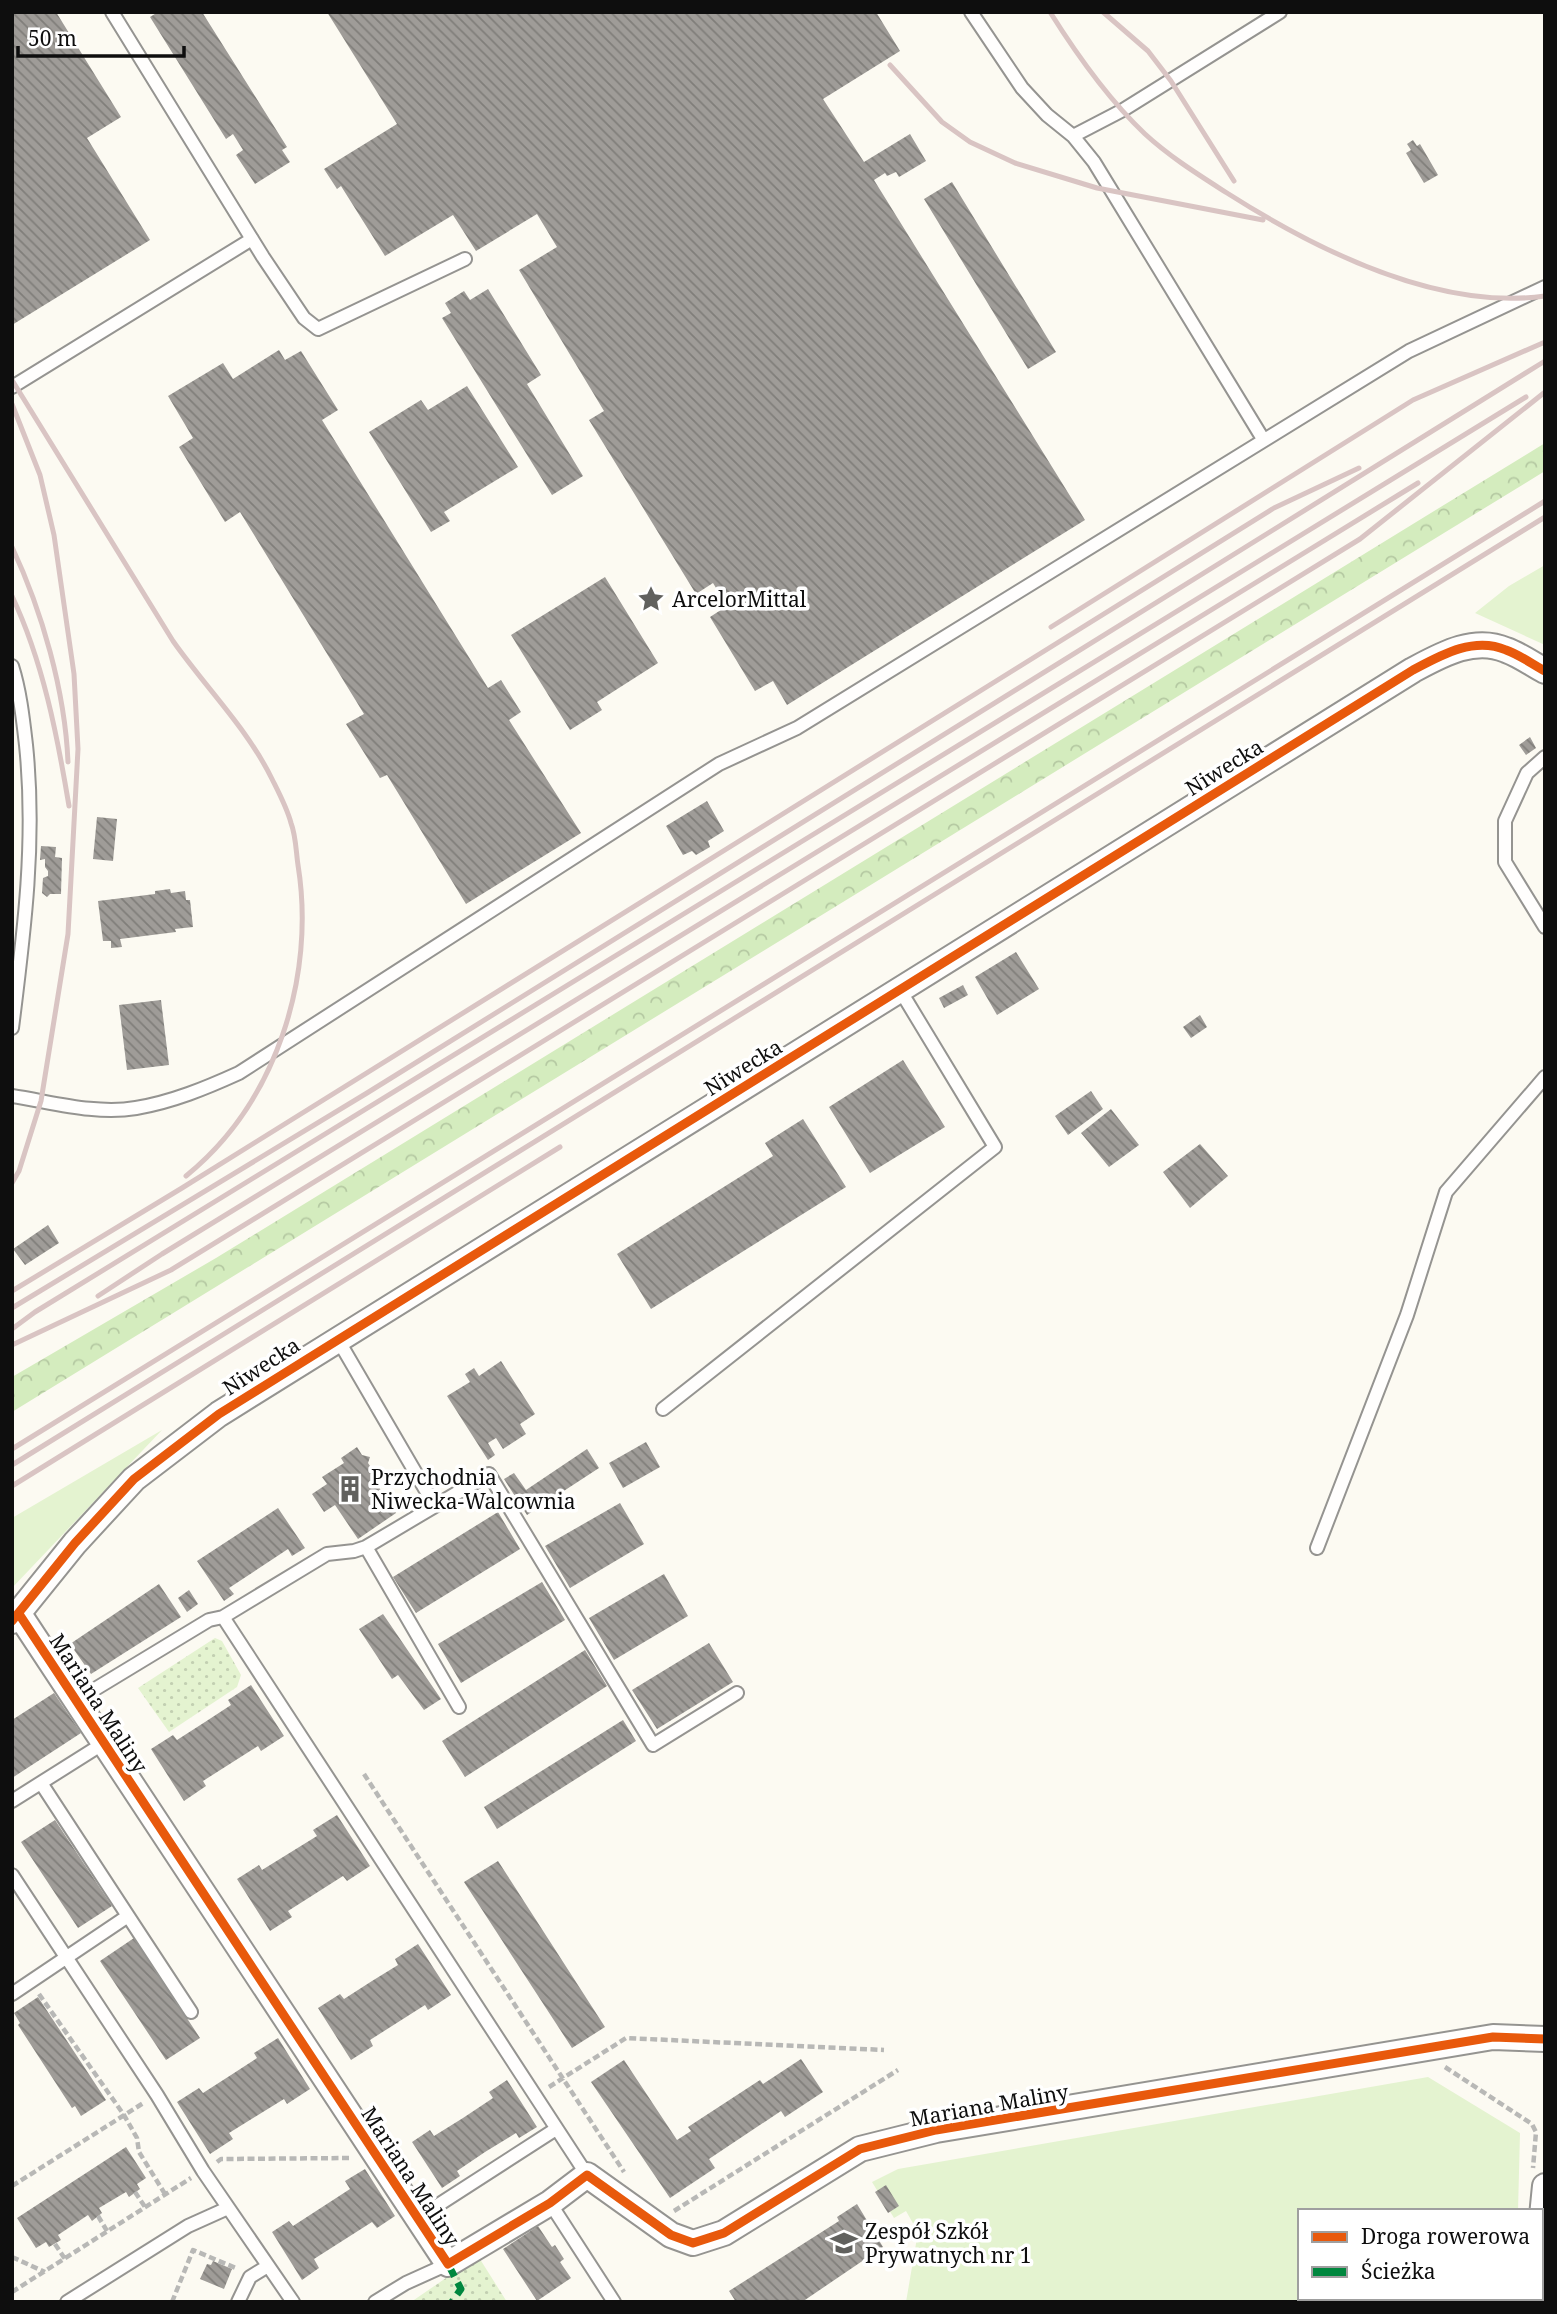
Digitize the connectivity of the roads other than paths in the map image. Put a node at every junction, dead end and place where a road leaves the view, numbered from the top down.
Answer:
1 (112, 12) edge
2 (971, 12) edge
3 (1280, 12) edge
4 (1073, 135) junction
5 (252, 239) junction
6 (465, 259) dead end
7 (1545, 286) edge
8 (12, 387) edge
9 (1263, 439) junction
10 (12, 666) edge
11 (1545, 671) edge
12 (1545, 757) edge
13 (1545, 927) edge
14 (900, 990) junction
15 (12, 1028) edge
16 (1545, 1077) edge
17 (12, 1096) edge
18 (337, 1338) junction
19 (663, 1409) dead end
20 (435, 1506) junction
21 (366, 1547) junction
22 (1317, 1548) dead end
23 (16, 1617) edge
24 (223, 1617) junction
25 (737, 1693) dead end
26 (77, 1700) junction
27 (459, 1707) dead end
28 (104, 1743) junction
29 (41, 1783) junction
30 (12, 1801) edge
31 (12, 1875) edge
32 (17, 1891) edge
33 (128, 1916) junction
34 (66, 1958) junction
35 (12, 1994) edge
36 (191, 2012) dead end
37 (1545, 2039) edge
38 (556, 2129) junction
39 (587, 2175) junction
40 (1539, 2179) edge
41 (550, 2203) junction
42 (228, 2208) junction
43 (1540, 2209) edge
44 (418, 2218) junction
45 (448, 2264) junction
46 (268, 2266) junction
47 (67, 2302) edge
48 (238, 2302) edge
49 (293, 2302) edge
50 (375, 2302) edge
51 (614, 2302) edge

1 - 5 lane
2 - 4 lane
3 - 4 lane
4 - 9 lane
5 - 6 lane
5 - 8 lane
7 - 9 lane
9 - 17 lane
10 - 15 lane
11 - 14 street, Niwecka
12 - 13 lane
14 - 18 street, Niwecka
14 - 19 lane
16 - 22 lane
18 - 20 lane
18 - 23 street, Niwecka
20 - 21 lane
20 - 25 lane
21 - 24 lane
21 - 27 lane
23 - 26 street, Mariana Maliny
24 - 26 lane
24 - 38 lane
26 - 28 street, Mariana Maliny
28 - 29 lane
28 - 44 street, Mariana Maliny
29 - 30 lane
29 - 33 lane
31 - 32 lane
32 - 34 lane
33 - 34 lane
33 - 36 lane
34 - 35 lane
34 - 42 lane
37 - 39 street, Mariana Maliny
38 - 39 lane
38 - 44 lane
39 - 41 street, Mariana Maliny
40 - 43 street
41 - 45 street, Mariana Maliny
41 - 51 lane
42 - 46 lane
42 - 47 lane
44 - 45 street, Mariana Maliny
45 - 50 lane
46 - 48 lane
46 - 49 lane

